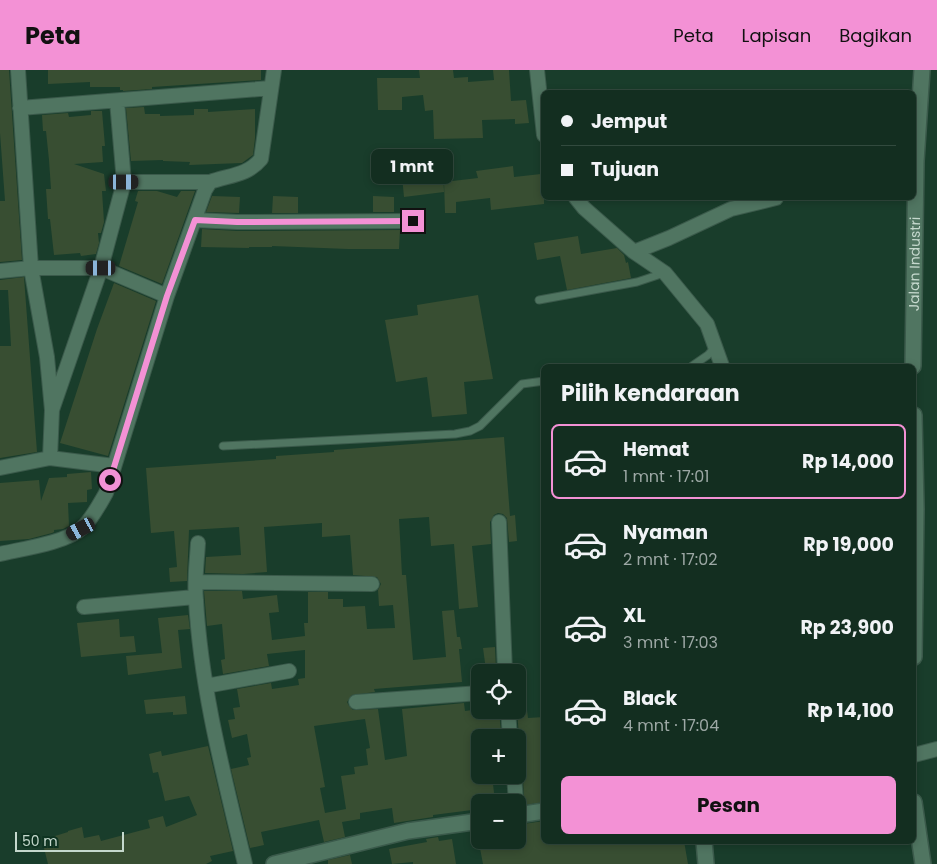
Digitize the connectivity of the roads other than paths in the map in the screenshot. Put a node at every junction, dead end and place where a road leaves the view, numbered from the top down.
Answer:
1 (18, 70) edge
2 (274, 70) edge
3 (537, 70) edge
4 (922, 70) edge
5 (271, 88) junction
6 (117, 101) junction
7 (541, 107) edge
8 (20, 108) junction
9 (916, 148) edge
10 (124, 182) junction
11 (210, 182) junction
12 (578, 200) edge
13 (768, 200) edge
14 (915, 200) edge
15 (195, 220) junction
16 (413, 221) dead end
17 (634, 252) junction
18 (31, 268) junction
19 (101, 268) junction
20 (0, 271) edge
21 (665, 273) junction
22 (167, 296) junction
23 (539, 300) dead end
24 (715, 347) junction
25 (695, 364) edge
26 (721, 364) edge
27 (913, 364) edge
28 (541, 381) edge
29 (52, 410) junction
30 (224, 446) dead end
31 (50, 458) junction
32 (114, 466) junction
33 (0, 468) edge
34 (499, 522) dead end
35 (198, 543) dead end
36 (0, 554) edge
37 (197, 582) junction
38 (372, 584) dead end
39 (195, 597) junction
40 (84, 607) dead end
41 (505, 664) edge
42 (288, 672) dead end
43 (206, 686) junction
44 (471, 694) edge
45 (356, 702) dead end
46 (937, 749) edge
47 (916, 754) edge
48 (541, 811) edge
49 (526, 814) edge
50 (916, 816) edge
51 (471, 822) edge
52 (704, 844) edge
53 (245, 864) edge
54 (274, 864) edge
55 (706, 864) edge
56 (923, 864) edge

1 - 8 street
2 - 5 street
3 - 7 street
4 - 9 street, Jalan Industri
5 - 6 street
5 - 11 street
6 - 8 street
6 - 10 street
8 - 18 street
10 - 11 street
10 - 19 street
11 - 15 street
12 - 17 street
13 - 17 street
14 - 27 street, Jalan Industri
15 - 16 street
15 - 22 street
17 - 21 street
18 - 19 street
18 - 20 street
18 - 29 street
19 - 22 street
19 - 29 street
21 - 23 lane
21 - 24 street
22 - 32 street
24 - 25 lane
24 - 26 street
28 - 30 lane
29 - 31 street
31 - 32 street
31 - 33 street
32 - 36 street
34 - 41 street
35 - 37 street
37 - 38 street
37 - 39 street
39 - 40 street
39 - 43 street
42 - 43 street
43 - 53 street
44 - 45 street
46 - 47 street
48 - 49 street
50 - 56 street
51 - 54 street
52 - 55 street

